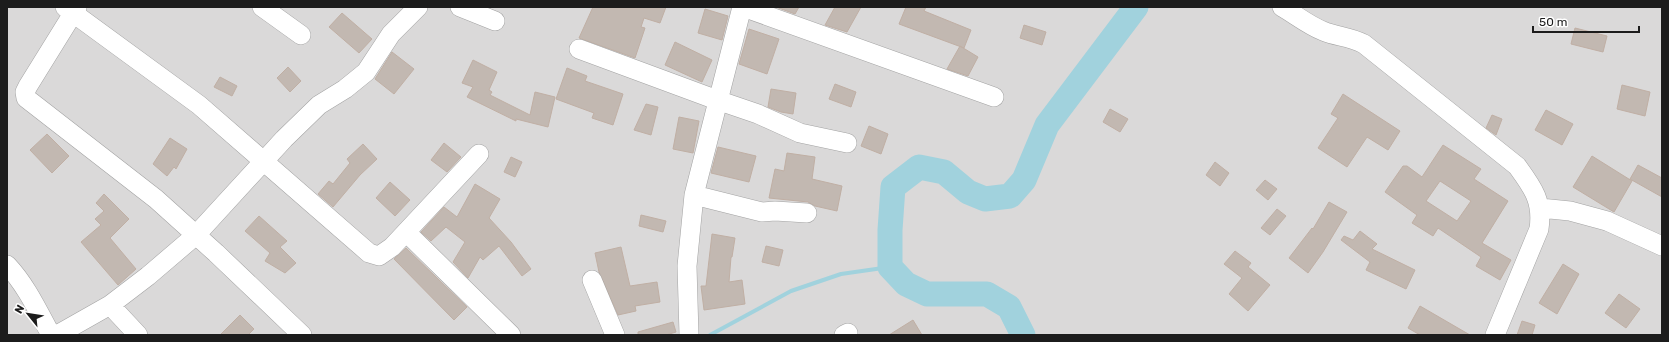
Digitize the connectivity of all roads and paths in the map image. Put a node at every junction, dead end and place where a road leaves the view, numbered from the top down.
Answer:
1 (262, 7) edge
2 (418, 7) edge
3 (460, 7) edge
4 (742, 7) edge
5 (1282, 7) edge
6 (72, 9) edge
7 (495, 21) dead end
8 (301, 35) dead end
9 (579, 49) dead end
10 (994, 97) dead end
11 (717, 100) junction
12 (847, 143) dead end
13 (479, 154) dead end
14 (263, 162) junction
15 (694, 195) junction
16 (1540, 208) junction
17 (807, 213) dead end
18 (406, 232) junction
19 (196, 235) junction
20 (1662, 246) edge
21 (7, 265) edge
22 (592, 280) dead end
23 (110, 305) junction
24 (51, 335) edge
25 (58, 335) edge
26 (138, 335) edge
27 (302, 335) edge
28 (511, 335) edge
29 (615, 335) edge
30 (689, 335) edge
31 (1495, 335) edge

1 - 8 street
2 - 14 street
3 - 7 street
4 - 10 street
4 - 11 street
5 - 16 street
6 - 14 street
6 - 19 street
9 - 11 street
11 - 12 street
11 - 15 street
13 - 18 street
14 - 18 street
14 - 19 street
15 - 17 street
15 - 30 street
16 - 20 street
16 - 31 street
18 - 28 street
19 - 23 street
19 - 27 street
21 - 24 street
22 - 29 street
23 - 25 street
23 - 26 street

